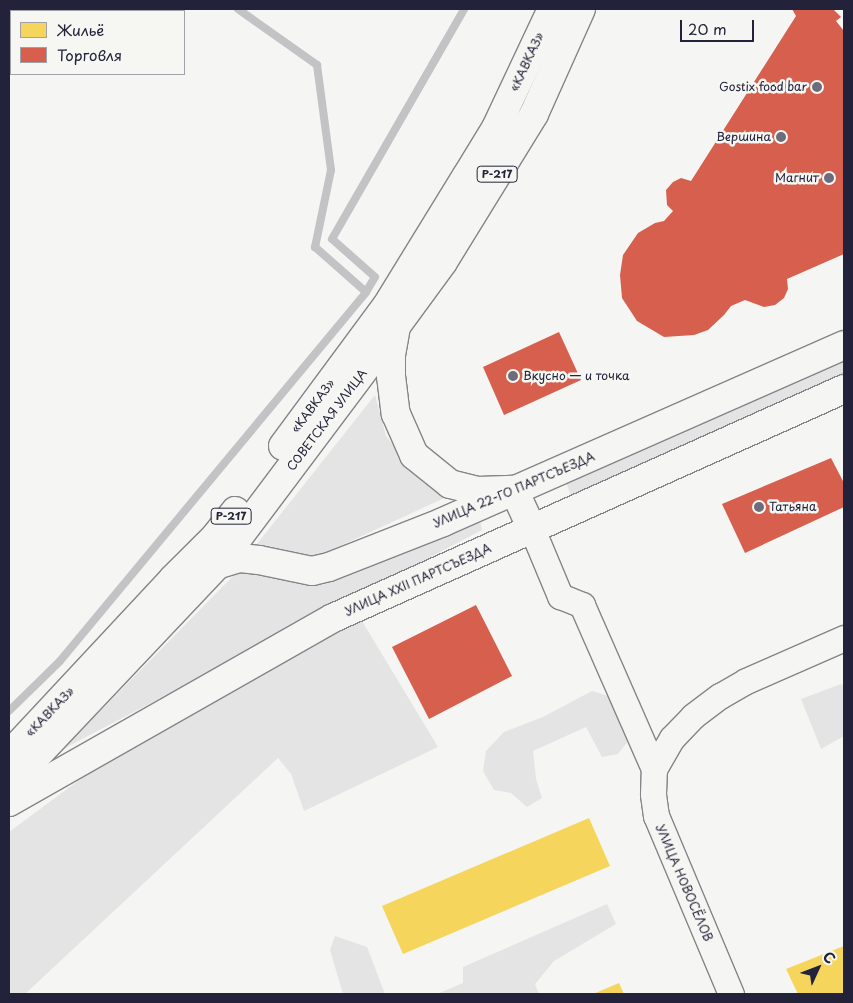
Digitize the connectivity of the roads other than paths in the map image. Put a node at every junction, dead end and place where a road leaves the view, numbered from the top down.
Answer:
1 (552, 9) edge
2 (582, 9) edge
3 (420, 251) junction
4 (394, 328) junction
5 (844, 345) edge
6 (844, 389) edge
7 (514, 490) junction
8 (532, 529) junction
9 (219, 563) junction
10 (173, 579) junction
11 (844, 638) edge
12 (9, 755) edge
13 (654, 768) junction
14 (9, 785) edge
15 (9, 802) edge
16 (731, 994) edge

1 - 3 main road, «КАВКАЗ» / Р-217
2 - 4 main road, СОВЕТСКАЯ УЛИЦА / Р-217
3 - 4 main road
3 - 10 main road, «КАВКАЗ» / Р-217
4 - 7 main road
4 - 9 main road, СОВЕТСКАЯ УЛИЦА / Р-217
5 - 7 main road, УЛИЦА 22-ГО ПАРТСЪЕЗДА
6 - 8 main road, УЛИЦА XXII ПАРТСЪЕЗДА
7 - 8 main road
7 - 9 main road, УЛИЦА 22-ГО ПАРТСЪЕЗДА
8 - 13 street
8 - 15 main road, УЛИЦА XXII ПАРТСЪЕЗДА
9 - 10 main road, УЛИЦА 22-ГО ПАРТСЪЕЗДА
9 - 14 main road, СОВЕТСКАЯ УЛИЦА / Р-217
10 - 12 main road, «КАВКАЗ» / Р-217
11 - 13 street
13 - 16 street, УЛИЦА НОВОСЁЛОВ

